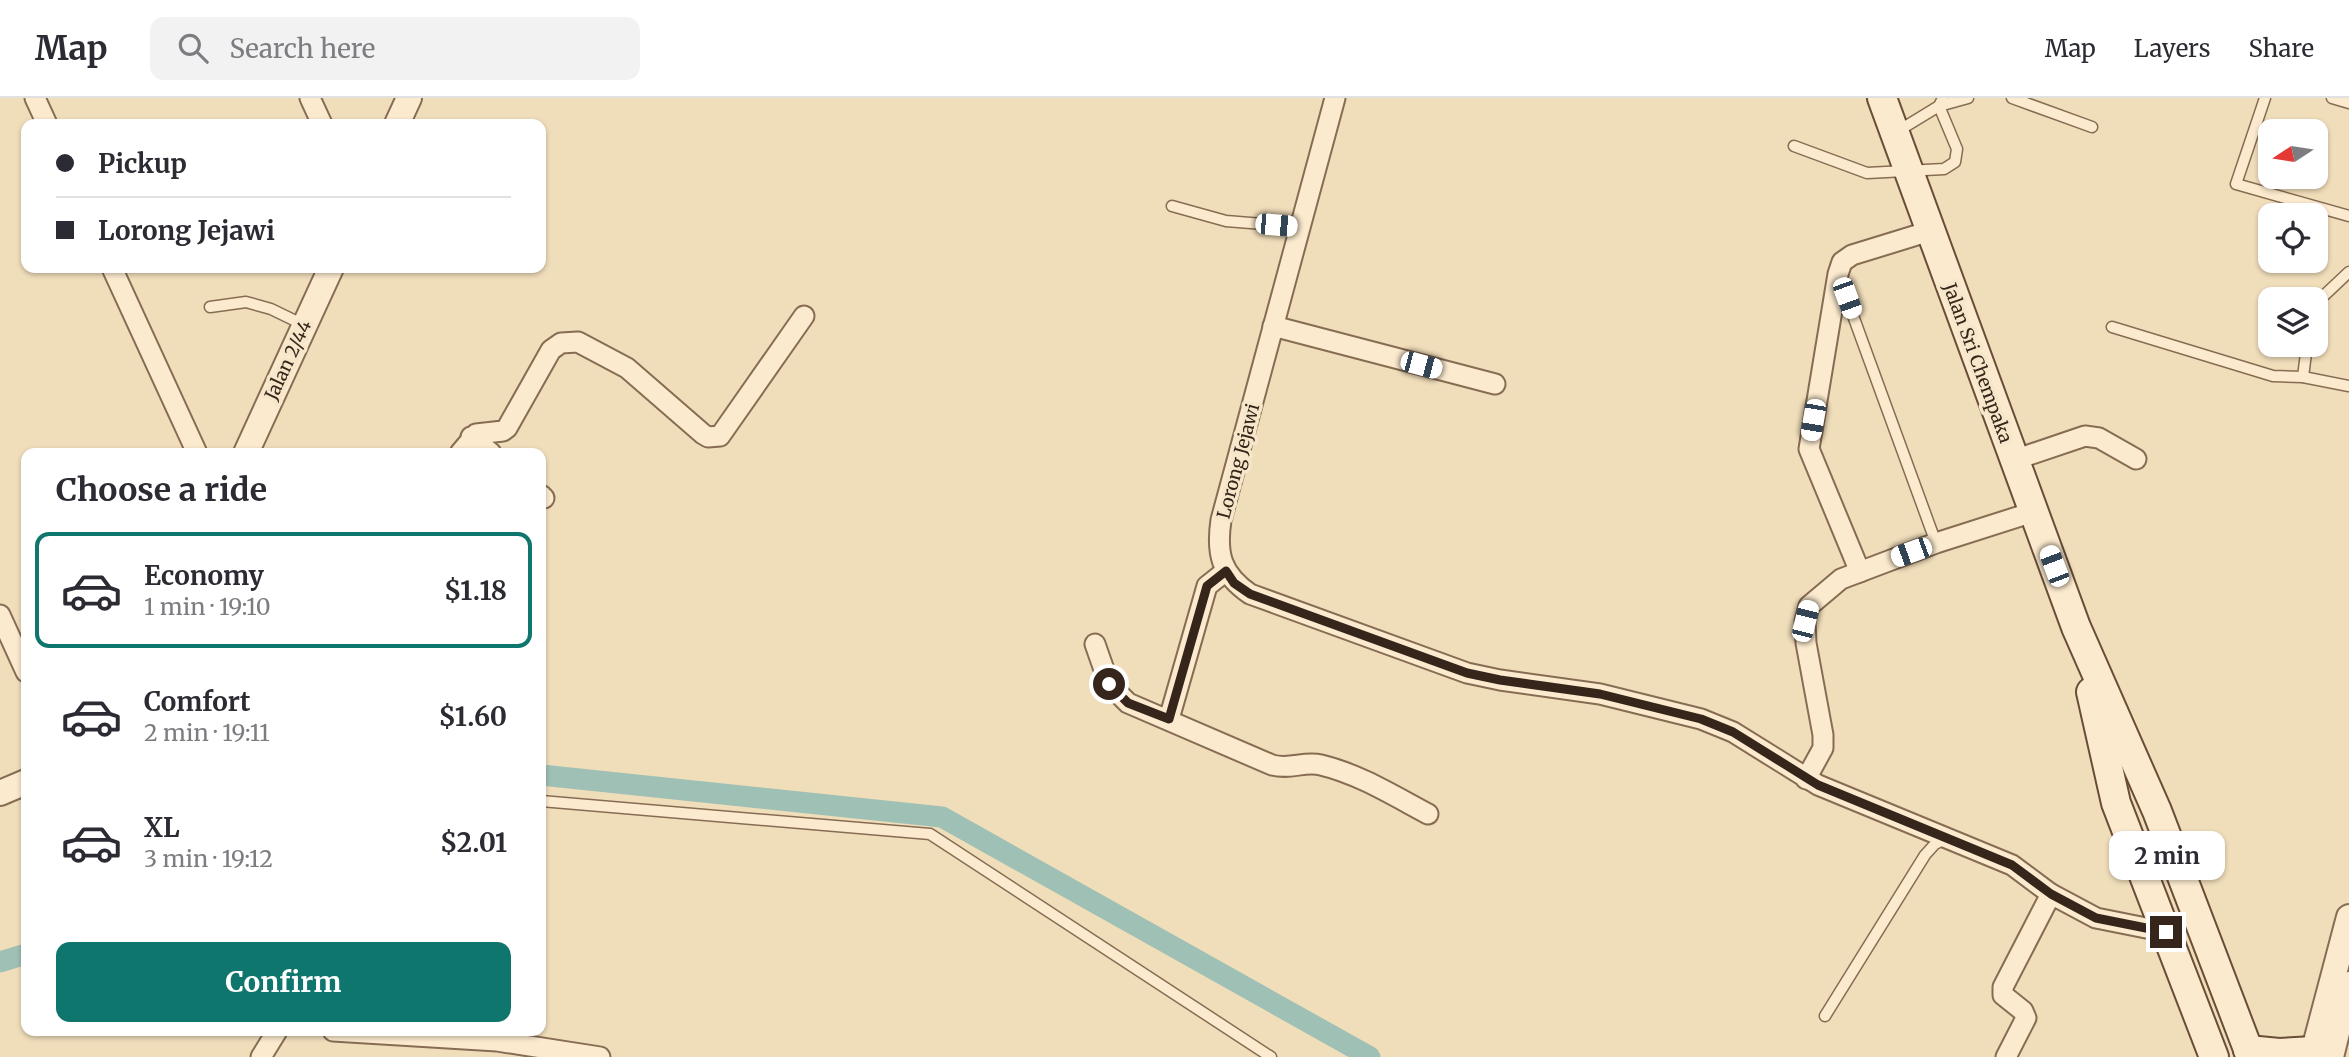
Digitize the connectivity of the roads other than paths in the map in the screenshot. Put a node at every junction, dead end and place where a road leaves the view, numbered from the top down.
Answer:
1 (35, 98) edge
2 (310, 98) edge
3 (409, 98) edge
4 (1335, 98) edge
5 (1882, 98) edge
6 (1968, 98) edge
7 (2012, 98) edge
8 (2264, 98) edge
9 (2332, 98) edge
10 (1941, 102) edge
11 (2349, 103) edge
12 (45, 119) edge
13 (320, 119) edge
14 (399, 119) edge
15 (2092, 127) dead end
16 (1894, 133) junction
17 (1794, 146) dead end
18 (1908, 170) junction
19 (1172, 206) dead end
20 (2349, 216) edge
21 (1301, 227) junction
22 (1930, 231) junction
23 (2349, 272) edge
24 (115, 273) edge
25 (329, 273) edge
26 (1838, 274) junction
27 (2328, 292) edge
28 (210, 307) dead end
29 (804, 316) dead end
30 (304, 325) junction
31 (1273, 326) junction
32 (2112, 327) dead end
33 (2306, 357) edge
34 (2303, 377) junction
35 (1495, 384) dead end
36 (2349, 386) edge
37 (471, 437) junction
38 (195, 448) edge
39 (248, 448) edge
40 (463, 448) edge
41 (485, 448) edge
42 (2136, 459) dead end
43 (2014, 460) junction
44 (2033, 512) junction
45 (1936, 543) junction
46 (1226, 571) junction
47 (1860, 572) junction
48 (0, 615) edge
49 (2076, 628) junction
50 (1095, 644) dead end
51 (21, 661) edge
52 (1169, 719) junction
53 (1806, 779) junction
54 (21, 784) edge
55 (0, 793) edge
56 (546, 801) edge
57 (1428, 814) dead end
58 (1947, 838) junction
59 (2051, 894) junction
60 (2349, 918) edge
61 (2166, 932) junction
62 (2349, 984) edge
63 (1825, 1016) dead end
64 (273, 1036) edge
65 (415, 1036) edge
66 (2250, 1054) edge
67 (2319, 1055) edge
68 (261, 1057) edge
69 (600, 1057) edge
70 (1271, 1057) edge
71 (2006, 1057) edge
72 (2214, 1057) edge

1 - 12 street
2 - 13 street
3 - 14 street
4 - 21 street, Lorong Jejawi
5 - 16 main road, Jalan Sri Chempaka
6 - 10 lane
7 - 15 lane
8 - 20 lane
9 - 11 lane
10 - 16 lane
10 - 18 lane
16 - 18 main road, Jalan Sri Chempaka
17 - 18 lane
18 - 22 main road, Jalan Sri Chempaka
19 - 21 lane
21 - 31 street, Lorong Jejawi
22 - 26 street
22 - 43 main road, Jalan Sri Chempaka
23 - 27 lane
24 - 38 street
25 - 30 street, Jalan 2/44
26 - 45 lane
26 - 47 street
28 - 30 lane
29 - 37 street
30 - 39 street, Jalan 2/44
31 - 35 street
31 - 46 street, Lorong Jejawi
32 - 34 lane
33 - 34 lane
34 - 36 lane
37 - 40 street
37 - 41 street
42 - 43 street
43 - 44 main road, Jalan Sri Chempaka
44 - 45 street
44 - 49 main road, Jalan Sri Chempaka
45 - 47 street
46 - 52 street
46 - 53 street
47 - 53 street
48 - 51 street
49 - 61 main road
49 - 66 main road
50 - 52 street
52 - 57 street
53 - 58 street
54 - 55 street
56 - 70 lane
58 - 59 street
58 - 63 lane
59 - 61 street
59 - 71 street
60 - 67 street
61 - 72 main road
62 - 67 street
64 - 68 street
65 - 69 street
66 - 67 main road

